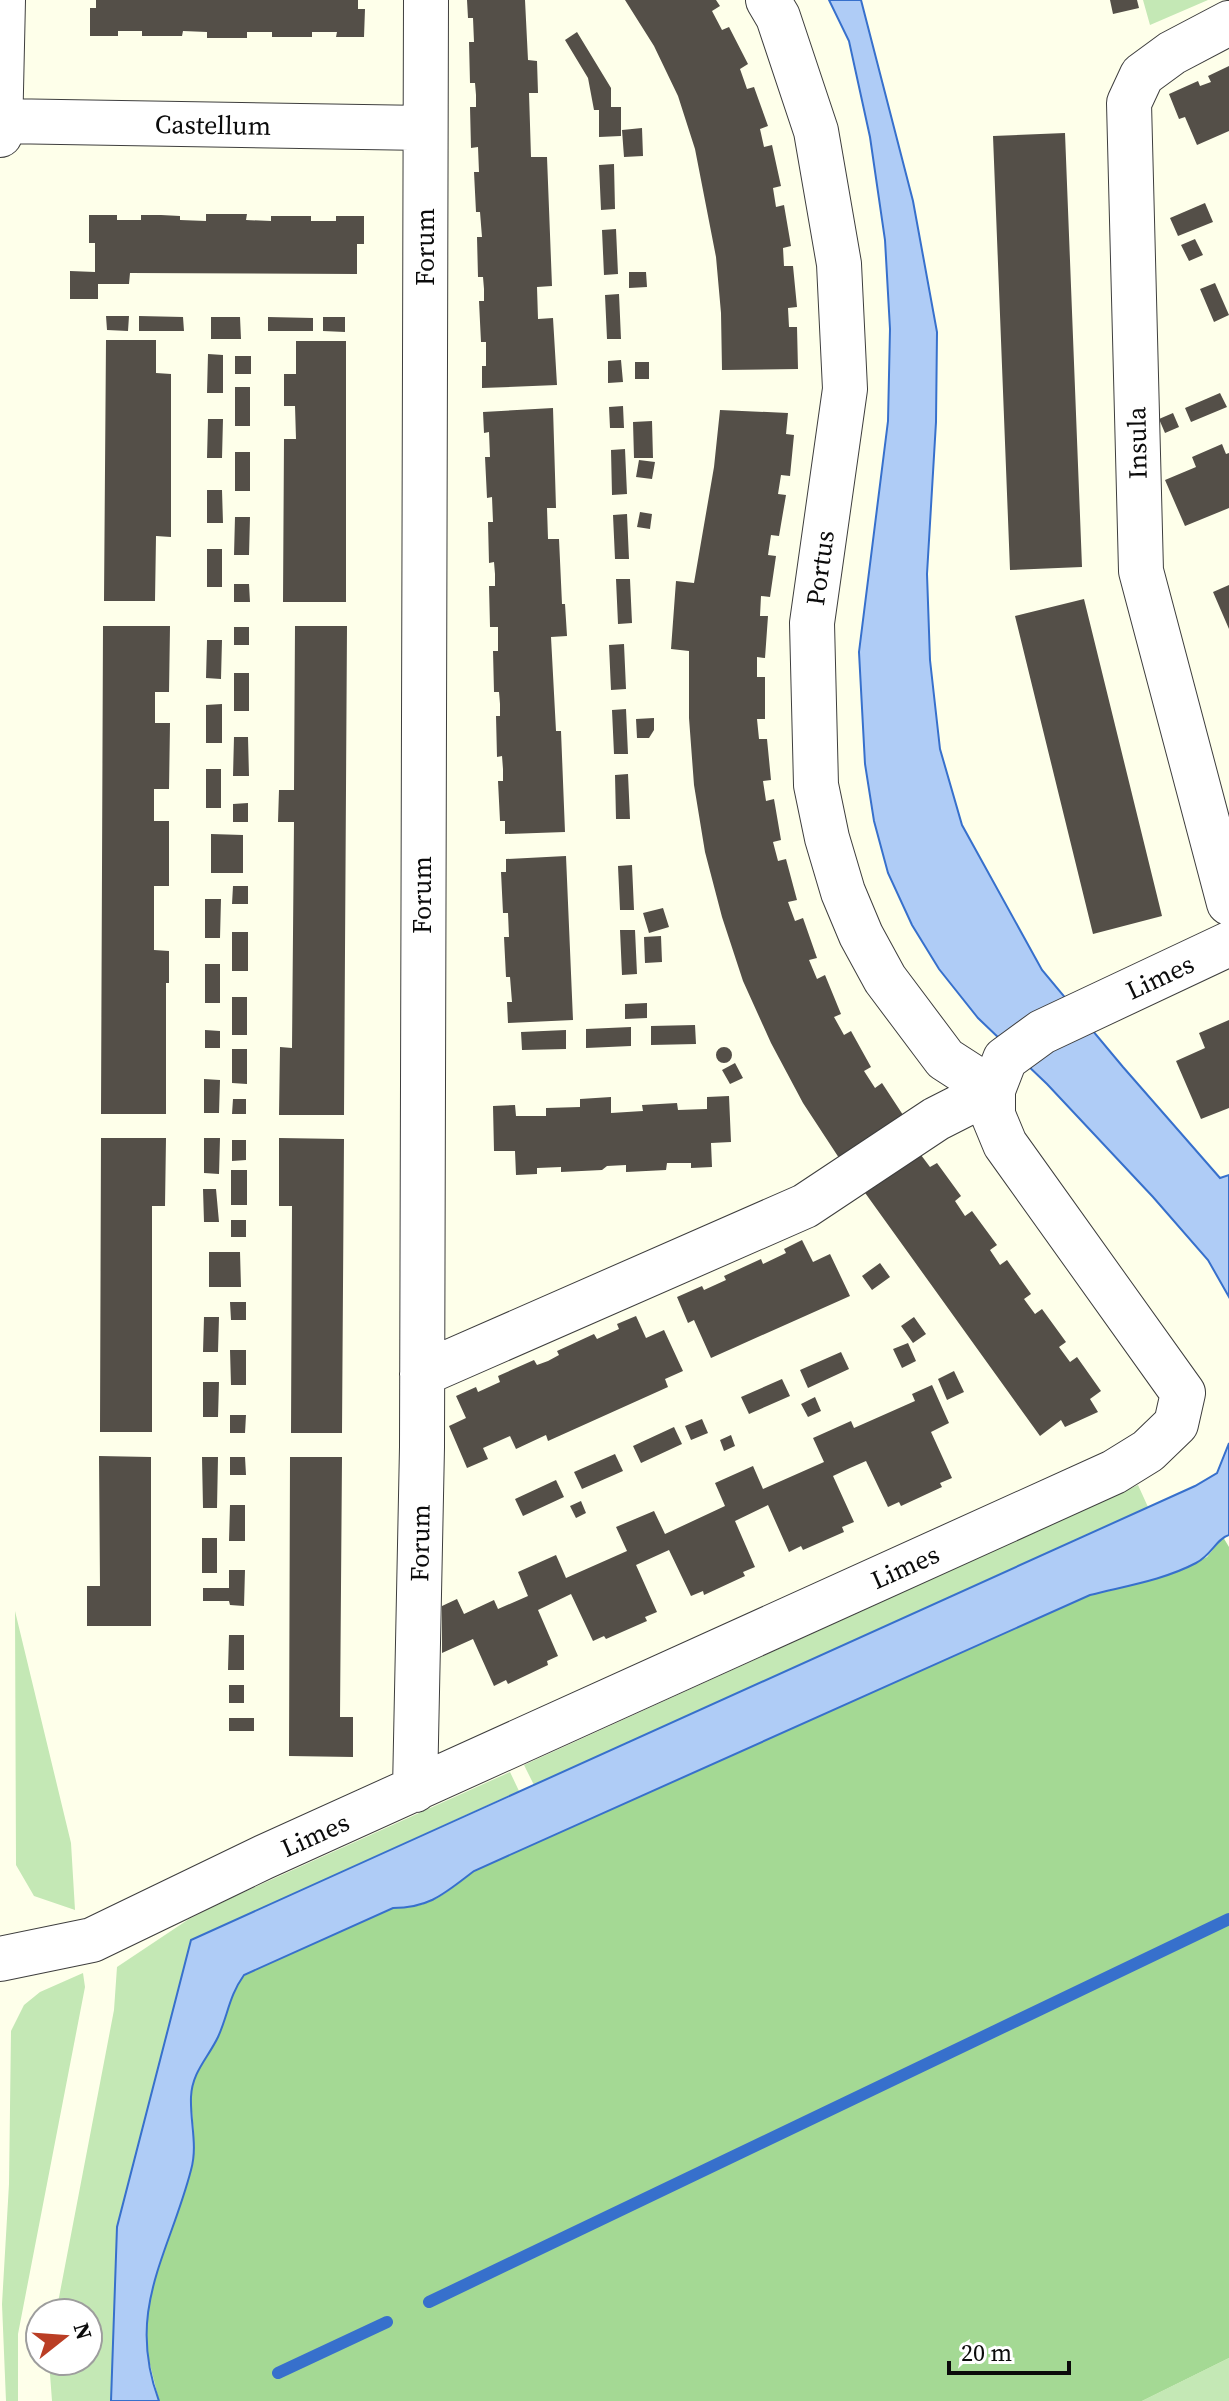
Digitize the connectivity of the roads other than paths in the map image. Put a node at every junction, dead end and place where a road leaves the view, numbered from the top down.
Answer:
1 (3, 0) edge
2 (426, 0) edge
3 (768, 0) edge
4 (1229, 23) edge
5 (1, 121) edge
6 (425, 128) junction
7 (0, 135) edge
8 (1229, 903) edge
9 (1229, 944) edge
10 (999, 1075) junction
11 (422, 1374) junction
12 (415, 1790) junction
13 (0, 1959) edge

1 - 5 street
2 - 6 street, Forum
3 - 10 street, Portus
4 - 8 street, Insula
5 - 6 street, Castellum
5 - 7 street
6 - 11 street, Forum
9 - 10 street, Limes
10 - 11 street
10 - 12 street, Limes
11 - 12 street, Forum
12 - 13 street, Limes

